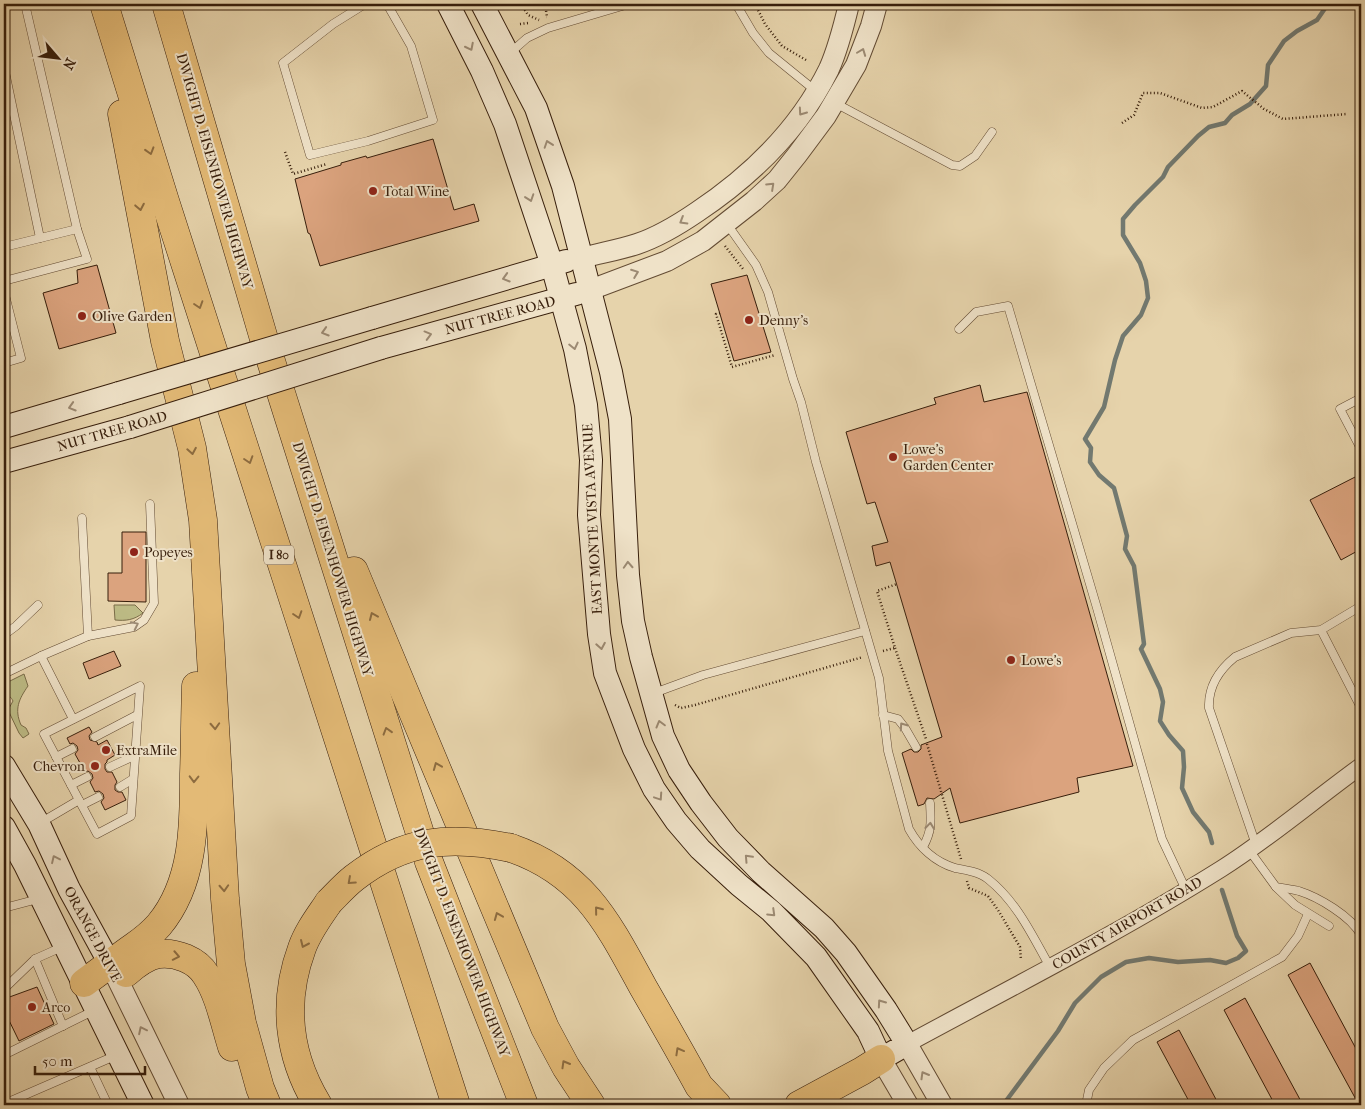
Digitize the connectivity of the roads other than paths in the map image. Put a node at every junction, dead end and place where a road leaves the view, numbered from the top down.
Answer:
1 (24, 4) edge
2 (104, 4) edge
3 (166, 4) edge
4 (364, 4) edge
5 (387, 4) edge
6 (448, 4) edge
7 (482, 4) edge
8 (629, 4) edge
9 (736, 4) edge
10 (849, 4) edge
11 (877, 4) edge
12 (509, 54) junction
13 (4, 67) edge
14 (825, 97) junction
15 (992, 132) dead end
16 (77, 229) junction
17 (725, 233) junction
18 (40, 238) junction
19 (4, 247) edge
20 (582, 258) junction
21 (552, 265) junction
22 (4, 281) edge
23 (590, 290) junction
24 (4, 291) edge
25 (562, 298) junction
26 (959, 329) dead end
27 (264, 339) junction
28 (4, 362) edge
29 (1361, 398) edge
30 (4, 427) edge
31 (1361, 449) edge
32 (4, 462) edge
33 (150, 504) dead end
34 (82, 518) dead end
35 (202, 520) junction
36 (38, 605) dead end
37 (1361, 606) edge
38 (1321, 630) junction
39 (865, 631) junction
40 (4, 635) edge
41 (88, 636) junction
42 (41, 656) junction
43 (4, 674) edge
44 (652, 694) junction
45 (1359, 704) dead end
46 (137, 715) junction
47 (883, 715) junction
48 (72, 720) junction
49 (95, 737) dead end
50 (916, 748) dead end
51 (72, 749) dead end
52 (134, 756) junction
53 (56, 757) junction
54 (4, 766) edge
55 (1361, 766) edge
56 (110, 767) dead end
57 (87, 777) dead end
58 (133, 779) junction
59 (71, 785) junction
60 (120, 787) dead end
61 (98, 797) dead end
62 (930, 802) dead end
63 (81, 803) junction
64 (38, 824) junction
65 (4, 827) edge
66 (923, 847) junction
67 (1252, 847) junction
68 (1276, 887) junction
69 (1186, 890) junction
70 (42, 898) junction
71 (4, 908) edge
72 (1308, 914) junction
73 (1329, 926) dead end
74 (1361, 935) edge
75 (65, 946) junction
76 (34, 959) junction
77 (1050, 967) junction
78 (113, 972) junction
79 (4, 989) edge
80 (91, 996) junction
81 (63, 1026) junction
82 (907, 1044) junction
83 (5, 1053) edge
84 (119, 1054) junction
85 (881, 1059) junction
86 (90, 1067) junction
87 (708, 1099) edge
88 (6, 1101) edge
89 (108, 1105) edge
90 (144, 1105) edge
91 (179, 1105) edge
92 (252, 1105) edge
93 (267, 1105) edge
94 (318, 1105) edge
95 (456, 1105) edge
96 (524, 1105) edge
97 (591, 1105) edge
98 (799, 1105) edge
99 (908, 1105) edge
100 (942, 1105) edge
101 (1086, 1105) edge

1 - 16 lane
2 -> 35 highway
2 -> 95 highway, I 80
3 - 27 highway, DWIGHT D. EISENHOWER HIGHWAY
4 - 5 lane
6 -> 21 main road, EAST MONTE VISTA AVENUE
7 - 12 main road
8 - 12 lane
9 - 14 lane
10 - 14 street, NUT TREE ROAD
14 -> 11 street, NUT TREE ROAD
20 -> 12 main road
13 - 18 lane
14 - 15 lane
17 -> 14 street, NUT TREE ROAD
14 -> 20 street, NUT TREE ROAD
16 - 18 lane
16 - 22 lane
23 -> 17 street, NUT TREE ROAD
17 - 39 lane
18 - 19 lane
20 - 21 main road, NUT TREE ROAD
20 - 23 main road
21 - 25 main road, EAST MONTE VISTA AVENUE
21 -> 30 main road, NUT TREE ROAD, bridge
23 - 25 main road, NUT TREE ROAD
44 -> 23 main road
24 - 28 lane
32 -> 25 main road, NUT TREE ROAD, bridge
25 -> 85 main road, EAST MONTE VISTA AVENUE
26 - 69 lane
96 -> 27 highway, DWIGHT D. EISENHOWER HIGHWAY
97 -> 27 highway
29 - 31 lane
41 -> 33 lane
34 - 41 lane
35 -> 78 highway
35 -> 93 highway
36 - 40 lane
37 - 38 lane
38 - 45 lane
38 - 67 lane
39 - 44 lane
39 - 47 lane
41 - 42 lane
42 - 43 lane
42 - 48 lane
82 -> 44 main road
46 - 48 lane
46 - 49 lane
46 - 52 lane
50 -> 47 lane
47 - 66 lane
48 - 53 lane
51 - 53 lane
52 - 56 lane
52 - 58 lane
53 - 59 lane
54 - 64 main road, ORANGE DRIVE
55 - 67 street, COUNTY AIRPORT ROAD
57 - 59 lane
58 - 60 lane
58 - 63 lane
59 - 63 lane
61 - 63 lane
66 -> 62 lane
63 - 64 lane
78 -> 64 main road, ORANGE DRIVE
65 - 70 main road, ORANGE DRIVE
66 - 77 lane
67 - 68 lane
67 - 69 street, COUNTY AIRPORT ROAD
68 - 72 lane
68 - 74 lane
69 - 77 street, COUNTY AIRPORT ROAD
70 - 71 lane
70 - 75 main road, ORANGE DRIVE
72 - 73 lane
72 - 101 lane
75 - 76 lane
75 - 80 main road, ORANGE DRIVE
76 - 79 lane
76 - 81 lane
77 - 82 street, COUNTY AIRPORT ROAD
78 - 80 highway
91 -> 78 street, ORANGE DRIVE
78 -> 92 highway
80 - 81 lane
80 - 84 main road, ORANGE DRIVE
81 - 83 lane
82 - 85 main road, COUNTY AIRPORT ROAD
100 -> 82 street
84 - 86 lane
84 - 90 main road, ORANGE DRIVE
85 - 98 highway
85 - 99 street, EAST MONTE VISTA AVENUE
86 - 88 lane
86 - 89 lane
87 -> 94 highway, bridge

